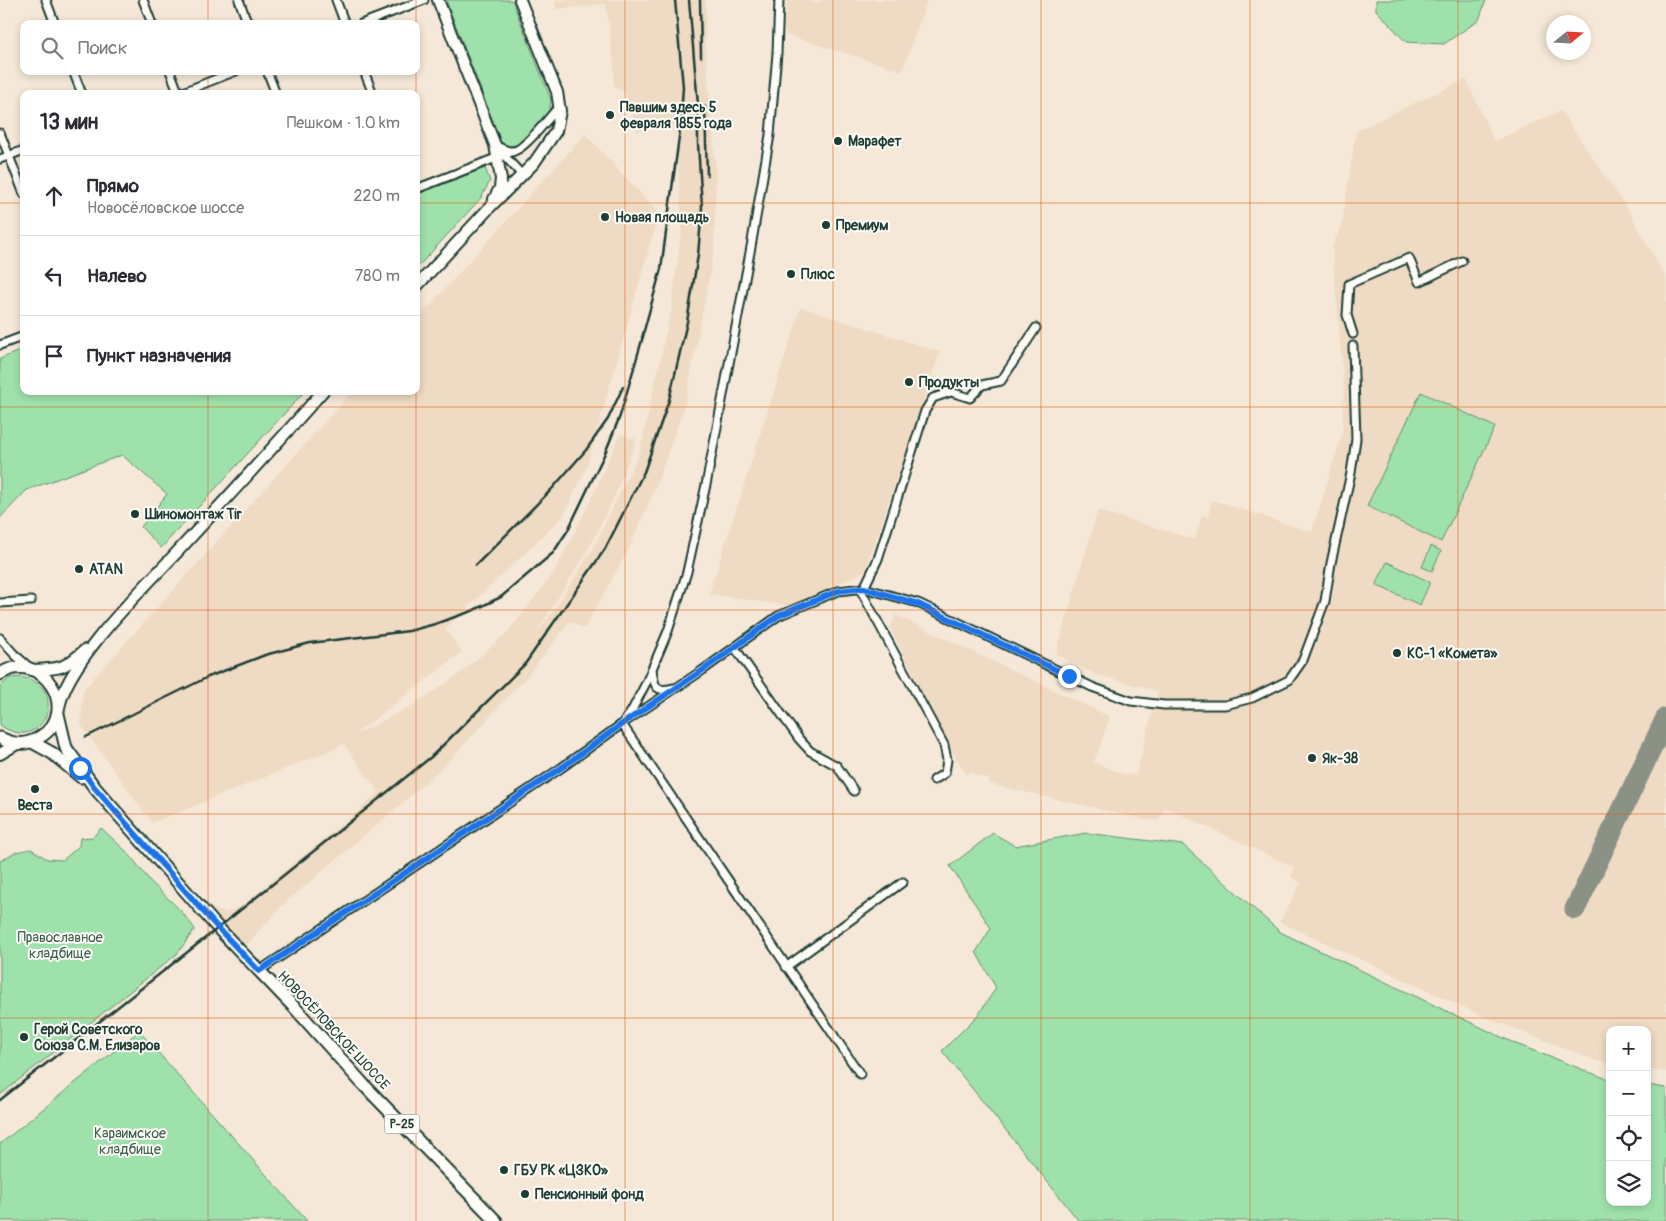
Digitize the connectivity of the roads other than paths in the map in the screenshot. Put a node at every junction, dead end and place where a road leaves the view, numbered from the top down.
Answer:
1 (46, 0) edge
2 (143, 0) edge
3 (239, 0) edge
4 (336, 0) edge
5 (424, 0) edge
6 (438, 0) edge
7 (520, 0) edge
8 (779, 0) edge
9 (54, 20) edge
10 (150, 20) edge
11 (246, 20) edge
12 (344, 20) edge
13 (372, 20) edge
14 (75, 75) edge
15 (171, 75) edge
16 (226, 75) edge
17 (269, 75) edge
18 (366, 75) edge
19 (80, 90) edge
20 (177, 90) edge
21 (188, 90) edge
22 (274, 90) edge
23 (371, 90) edge
24 (560, 105) junction
25 (0, 133) edge
26 (495, 145) junction
27 (514, 151) junction
28 (20, 152) edge
29 (9, 156) junction
30 (500, 157) junction
31 (0, 159) edge
32 (522, 175) junction
33 (20, 184) edge
34 (420, 187) edge
35 (490, 207) junction
36 (1462, 262) dead end
37 (420, 283) edge
38 (1036, 328) dead end
39 (1353, 334) dead end
40 (20, 338) edge
41 (0, 345) edge
42 (1354, 346) dead end
43 (319, 395) edge
44 (862, 589) junction
45 (31, 601) dead end
46 (0, 603) edge
47 (100, 636) junction
48 (0, 638) edge
49 (735, 648) junction
50 (652, 669) junction
51 (33, 670) junction
52 (0, 674) edge
53 (678, 687) junction
54 (58, 714) junction
55 (622, 724) junction
56 (0, 738) edge
57 (32, 742) junction
58 (17, 744) junction
59 (0, 754) edge
60 (934, 780) dead end
61 (95, 788) junction
62 (854, 791) dead end
63 (903, 882) dead end
64 (786, 967) junction
65 (259, 971) junction
66 (860, 1074) dead end
67 (496, 1221) edge

1 - 9 street
2 - 10 street
3 - 11 street
4 - 12 street
5 - 13 street
6 - 26 main road
7 - 24 main road
8 - 50 street
14 - 19 street
15 - 20 street
16 - 21 street
17 - 22 street
18 - 23 street
24 - 27 street
24 - 32 main road
25 - 29 street
26 - 27 street
26 - 30 main road
27 - 30 street
28 - 29 street
29 - 31 street
29 - 33 street
30 - 32 street
30 - 34 street
30 - 35 main road
32 - 35 main road
35 - 37 main road
36 - 39 street
38 - 44 street
40 - 41 street
42 - 44 street
43 - 47 main road
44 - 49 street
44 - 60 street
45 - 46 street
47 - 51 main road
47 - 54 main road
48 - 51 street
49 - 53 street
49 - 62 street
50 - 53 street
50 - 55 street
51 - 52 main road
51 - 54 main road, НОВОСЁЛОВСКОЕ ШОССЕ
53 - 55 street
54 - 57 main road
54 - 61 main road, НОВОСЁЛОВСКОЕ ШОССЕ
55 - 64 street
55 - 65 street
56 - 58 main road
57 - 58 main road
57 - 61 main road, НОВОСЁЛОВСКОЕ ШОССЕ
58 - 59 main road
61 - 65 main road, НОВОСЁЛОВСКОЕ ШОССЕ / Р-25
63 - 64 street
64 - 66 street
65 - 67 main road, НОВОСЁЛОВСКОЕ ШОССЕ / Р-25

